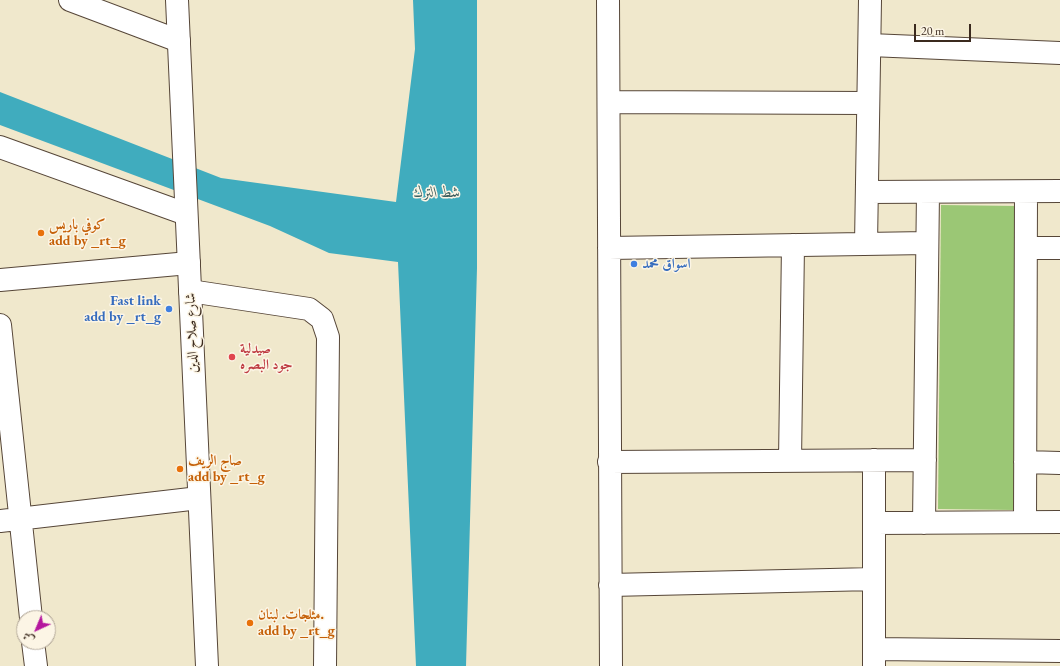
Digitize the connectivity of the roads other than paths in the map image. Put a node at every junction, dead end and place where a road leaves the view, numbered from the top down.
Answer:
1 (70, 0) edge
2 (177, 0) edge
3 (608, 0) edge
4 (870, 0) edge
5 (179, 41) junction
6 (870, 45) junction
7 (1060, 53) edge
8 (609, 102) junction
9 (868, 104) junction
10 (0, 147) edge
11 (1060, 191) edge
12 (867, 192) junction
13 (928, 192) junction
14 (1026, 192) junction
15 (186, 214) junction
16 (927, 243) junction
17 (866, 244) junction
18 (793, 245) junction
19 (609, 248) junction
20 (1026, 248) junction
21 (1060, 248) edge
22 (189, 263) junction
23 (0, 280) edge
24 (190, 291) junction
25 (0, 325) edge
26 (874, 460) junction
27 (925, 460) junction
28 (790, 461) junction
29 (609, 462) junction
30 (1025, 462) junction
31 (1060, 463) edge
32 (199, 498) junction
33 (10, 519) edge
34 (1025, 522) junction
35 (1060, 522) edge
36 (874, 523) junction
37 (924, 523) junction
38 (874, 579) junction
39 (610, 585) junction
40 (29, 610) edge
41 (34, 650) edge
42 (1060, 651) edge
43 (874, 658) edge
44 (36, 666) edge
45 (207, 666) edge
46 (325, 666) edge
47 (611, 666) edge

1 - 5 street
2 - 5 street, شارع صلاح الدين
3 - 8 street
4 - 6 street
5 - 15 street, شارع صلاح الدين
6 - 7 street
6 - 9 street
8 - 9 street
8 - 19 street
9 - 12 street
10 - 15 street
11 - 14 street
12 - 13 street
12 - 17 street
13 - 14 street
13 - 16 street
14 - 20 street
15 - 22 street, شارع صلاح الدين
16 - 17 street
16 - 27 street
17 - 18 street
18 - 19 street
18 - 28 street
19 - 29 street
20 - 21 street
20 - 30 street
22 - 23 street
22 - 24 street, شارع صلاح الدين
24 - 32 street, شارع صلاح الدين
24 - 46 street
25 - 33 street
26 - 27 street
26 - 28 street
26 - 36 street
27 - 37 street
28 - 29 street
29 - 39 street
30 - 31 street
30 - 34 street
32 - 33 street
32 - 45 street, شارع صلاح الدين
33 - 40 street
34 - 35 street
34 - 37 street
36 - 37 street
36 - 38 street
38 - 39 street
38 - 43 street
39 - 47 street
41 - 44 street
42 - 43 street

